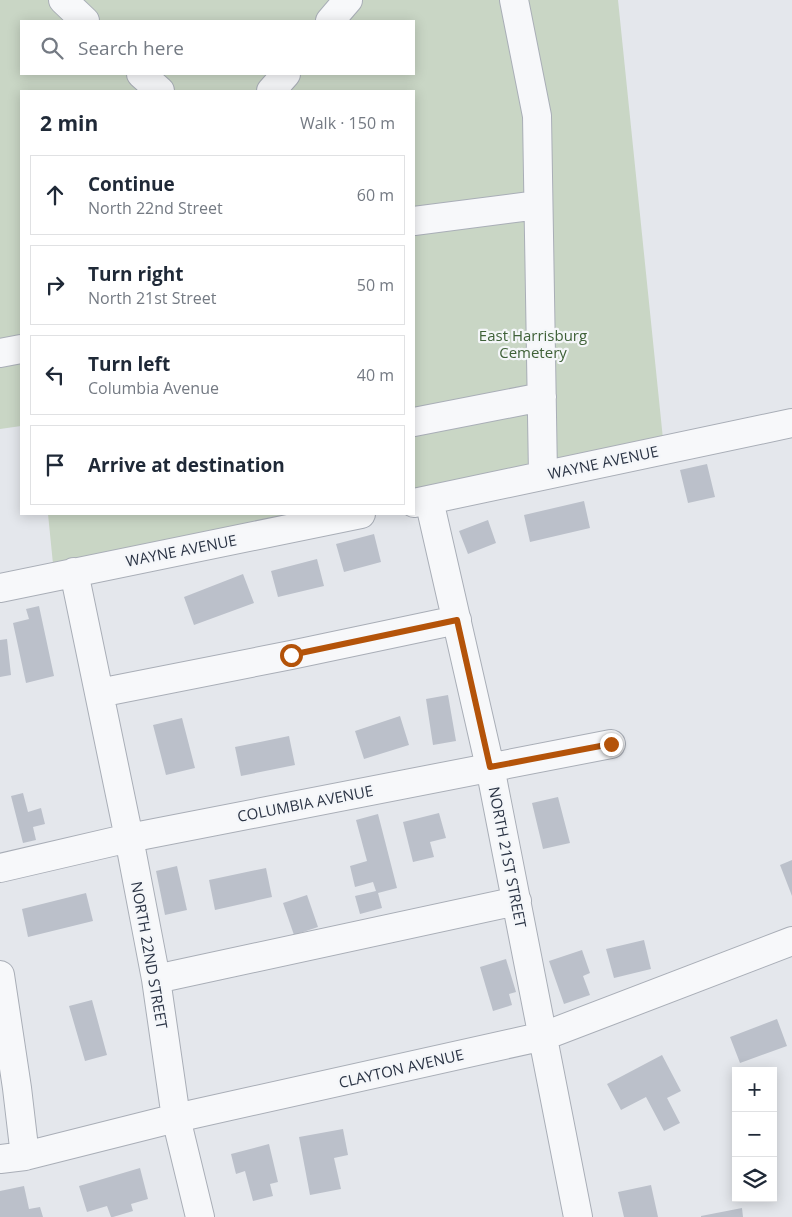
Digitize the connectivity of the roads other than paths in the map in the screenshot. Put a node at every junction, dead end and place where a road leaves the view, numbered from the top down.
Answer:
1 (63, 0) edge
2 (348, 0) edge
3 (514, 0) edge
4 (84, 20) edge
5 (331, 20) edge
6 (142, 75) edge
7 (285, 75) edge
8 (159, 90) edge
9 (272, 90) edge
10 (538, 205) junction
11 (415, 221) edge
12 (20, 349) edge
13 (0, 353) edge
14 (542, 397) junction
15 (415, 422) edge
16 (792, 423) edge
17 (543, 475) junction
18 (422, 502) edge
19 (356, 515) edge
20 (74, 572) junction
21 (0, 588) edge
22 (457, 620) junction
23 (99, 693) junction
24 (611, 744) dead end
25 (490, 767) junction
26 (129, 838) junction
27 (0, 868) edge
28 (517, 901) junction
29 (792, 941) edge
30 (0, 975) edge
31 (156, 978) junction
32 (544, 1036) junction
33 (176, 1118) junction
34 (13, 1157) edge
35 (200, 1217) edge
36 (578, 1217) edge

1 - 4 street
2 - 5 street
3 - 10 street
6 - 8 street
7 - 9 street
10 - 11 street
10 - 14 street
12 - 13 street
14 - 15 street
14 - 17 street
16 - 17 street, WAYNE AVENUE
17 - 18 street, WAYNE AVENUE
18 - 22 street, NORTH 21ST STREET
19 - 20 street, WAYNE AVENUE
20 - 21 street, WAYNE AVENUE
20 - 23 street, NORTH 22ND STREET
22 - 23 street
22 - 25 street, NORTH 21ST STREET
23 - 26 street, NORTH 22ND STREET
24 - 25 street, COLUMBIA AVENUE
25 - 26 street, COLUMBIA AVENUE
25 - 28 street, NORTH 21ST STREET
26 - 27 street, COLUMBIA AVENUE
26 - 31 street, NORTH 22ND STREET
28 - 31 street
28 - 32 street, NORTH 21ST STREET
29 - 32 street, CLAYTON AVENUE
30 - 34 street
31 - 33 street, NORTH 22ND STREET
32 - 33 street, CLAYTON AVENUE
32 - 36 street, NORTH 21ST STREET
33 - 34 street, CLAYTON AVENUE
33 - 35 street, NORTH 22ND STREET

